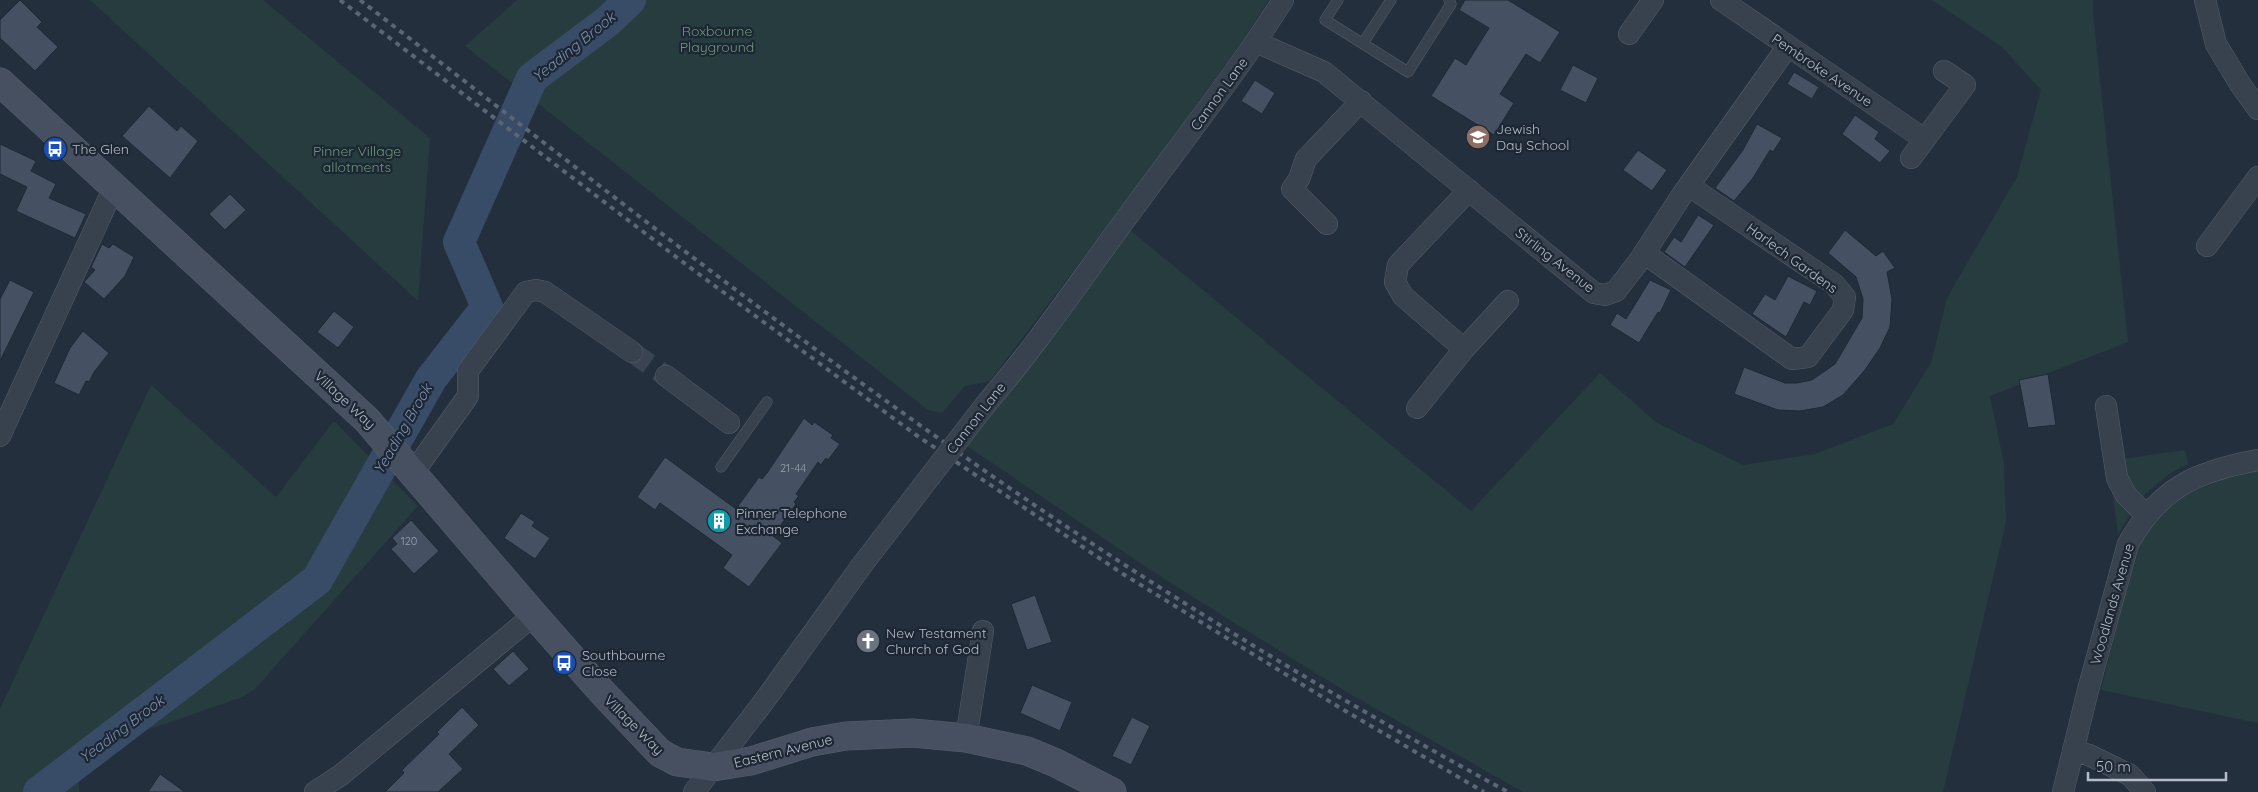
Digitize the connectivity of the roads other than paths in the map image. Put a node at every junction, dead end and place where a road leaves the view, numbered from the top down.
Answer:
1 (1283, 0) edge
2 (1338, 0) edge
3 (1390, 0) edge
4 (1449, 0) edge
5 (1653, 0) edge
6 (1721, 0) edge
7 (2205, 0) edge
8 (1629, 34) dead end
9 (1256, 42) junction
10 (1363, 43) junction
11 (1788, 46) junction
12 (1944, 71) dead end
13 (0, 82) edge
14 (1361, 100) junction
15 (2258, 109) edge
16 (1924, 139) junction
17 (1910, 158) dead end
18 (2258, 177) edge
19 (1689, 186) junction
20 (114, 187) junction
21 (1469, 190) junction
22 (1327, 224) dead end
23 (2207, 246) dead end
24 (1644, 252) junction
25 (1508, 301) dead end
26 (1464, 349) junction
27 (632, 352) tunnel mouth
28 (666, 376) tunnel mouth
29 (767, 402) dead end
30 (2106, 406) dead end
31 (1417, 408) dead end
32 (736, 428) junction
33 (0, 436) edge
34 (400, 457) junction
35 (2258, 460) edge
36 (721, 467) dead end
37 (2146, 515) junction
38 (534, 615) junction
39 (983, 631) dead end
40 (966, 738) junction
41 (2073, 750) junction
42 (713, 767) junction
43 (1097, 788) edge
44 (315, 792) edge
45 (694, 792) edge
46 (2063, 792) edge
47 (2146, 792) edge

1 - 9 street, Cannon Lane
2 - 10 lane
3 - 10 lane
4 - 10 lane
5 - 8 street
6 - 11 street, Pembroke Avenue
7 - 15 street
9 - 14 street, Stirling Avenue
9 - 42 street, Cannon Lane, bridge
11 - 16 street, Pembroke Avenue
11 - 19 street, Stirling Avenue
12 - 16 street
13 - 20 street, Village Way
14 - 21 street, Stirling Avenue
14 - 22 street
16 - 17 street
18 - 23 street
19 - 24 street, Stirling Avenue
19 - 24 street, Harlech Gardens
20 - 33 street
20 - 34 street, Village Way
21 - 24 street, Stirling Avenue
21 - 26 street
25 - 26 street
26 - 31 street
27 - 34 street
28 - 32 street
29 - 32 lane
30 - 37 street
32 - 36 lane
34 - 38 street, Village Way
35 - 37 street, Woodlands Avenue
37 - 41 street, Woodlands Avenue
38 - 42 street, Village Way
38 - 44 street
39 - 40 street
40 - 42 street, Eastern Avenue
40 - 43 street, Eastern Avenue
41 - 46 street, Woodlands Avenue
41 - 47 street
42 - 45 street, Cannon Lane

